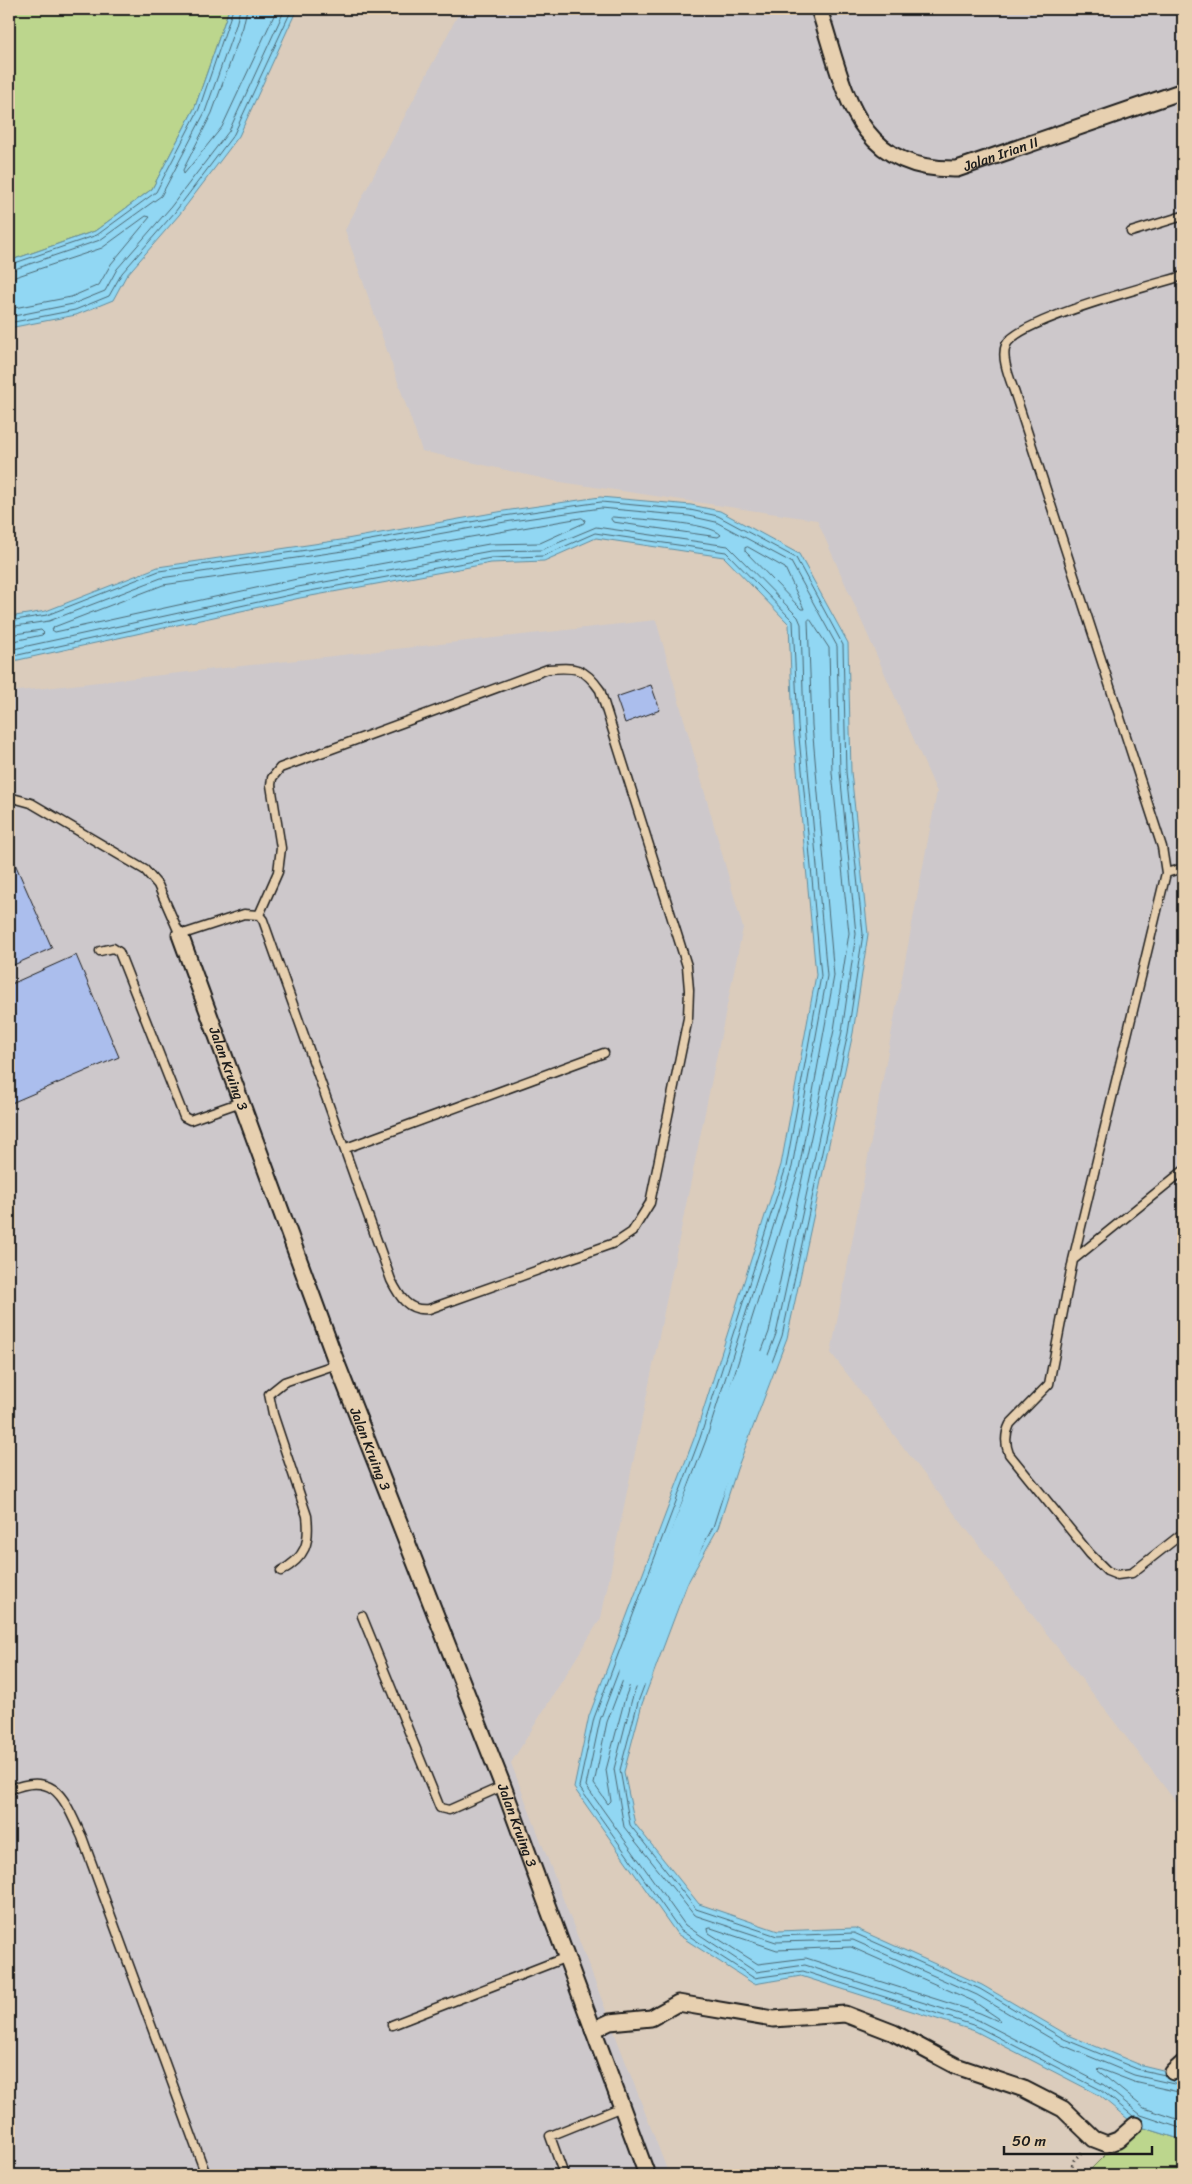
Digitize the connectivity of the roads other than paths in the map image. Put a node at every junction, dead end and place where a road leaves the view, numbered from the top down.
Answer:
1 (818, 9) edge
2 (1183, 91) edge
3 (1183, 216) edge
4 (1131, 232) dead end
5 (1183, 276) edge
6 (9, 797) edge
7 (1183, 868) edge
8 (1166, 873) junction
9 (259, 915) junction
10 (180, 935) junction
11 (100, 951) dead end
12 (604, 1053) dead end
13 (241, 1102) junction
14 (346, 1148) junction
15 (1183, 1171) edge
16 (1073, 1260) junction
17 (337, 1364) junction
18 (1183, 1533) edge
19 (282, 1571) dead end
20 (362, 1616) dead end
21 (503, 1786) junction
22 (9, 1790) edge
23 (567, 1957) junction
24 (392, 2025) dead end
25 (593, 2030) junction
26 (622, 2107) junction
27 (1135, 2125) dead end
28 (206, 2175) edge
29 (564, 2175) edge
30 (647, 2175) edge

1 - 2 street, Jalan Irian II
3 - 4 lane
5 - 8 lane
6 - 10 lane, Jalan Kruing 3
7 - 8 lane
8 - 16 lane
9 - 10 lane
9 - 14 lane
9 - 14 lane
10 - 13 street, Jalan Kruing 3
11 - 13 lane
12 - 14 lane
13 - 17 street, Jalan Kruing 3
15 - 16 lane
16 - 18 lane
17 - 19 lane
17 - 21 street, Jalan Kruing 3
20 - 21 lane
21 - 23 street, Jalan Kruing 3
22 - 28 lane
23 - 24 lane
23 - 25 street, Jalan Kruing 3
25 - 26 street, Jalan Kruing 3
25 - 27 street
26 - 29 lane
26 - 30 street, Jalan Kruing 3

